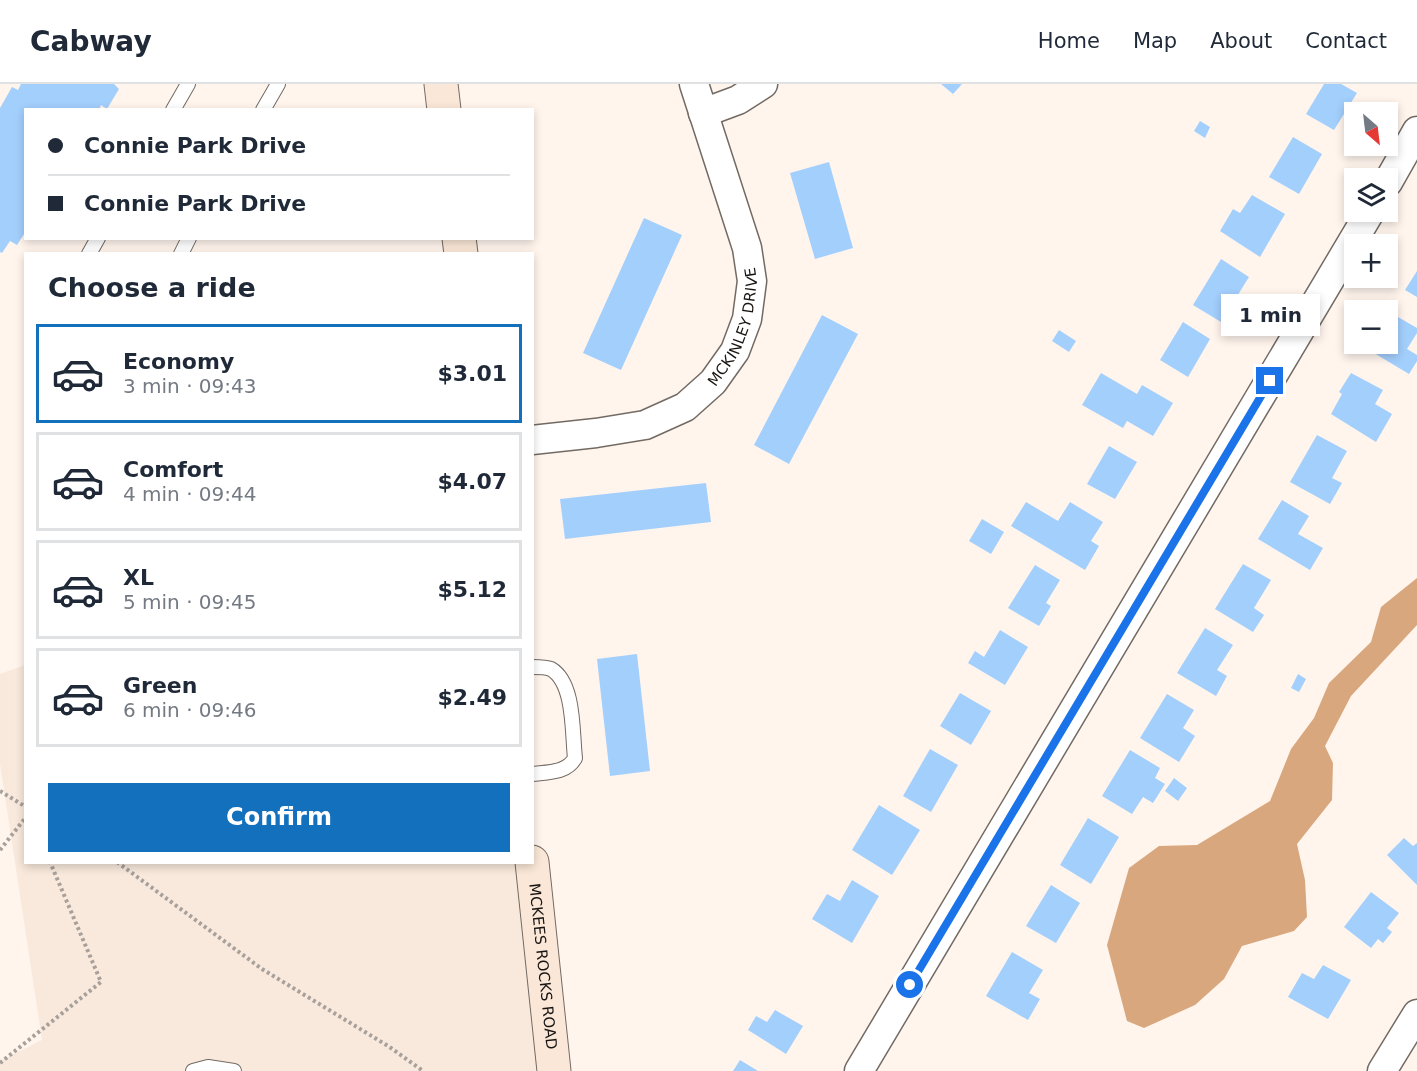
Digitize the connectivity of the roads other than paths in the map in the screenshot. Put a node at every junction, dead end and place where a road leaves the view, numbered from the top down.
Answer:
1 (188, 84) edge
2 (278, 84) edge
3 (441, 84) edge
4 (694, 84) edge
5 (763, 84) edge
6 (174, 108) edge
7 (264, 108) edge
8 (444, 108) edge
9 (703, 113) junction
10 (1417, 131) edge
11 (1396, 168) edge
12 (1364, 222) edge
13 (534, 440) edge
14 (534, 667) edge
15 (534, 774) edge
16 (532, 864) edge
17 (1417, 1014) edge
18 (864, 1069) edge
19 (193, 1071) edge
20 (234, 1071) edge
21 (554, 1071) edge
22 (1382, 1071) edge

1 - 6 lane
2 - 7 lane
3 - 8 street
4 - 9 street, MCKINLEY DRIVE
5 - 9 street
9 - 13 street, MCKINLEY DRIVE
10 - 11 street
12 - 18 street
14 - 15 lane
16 - 21 street, MCKEES ROCKS ROAD
17 - 22 street
19 - 20 lane

